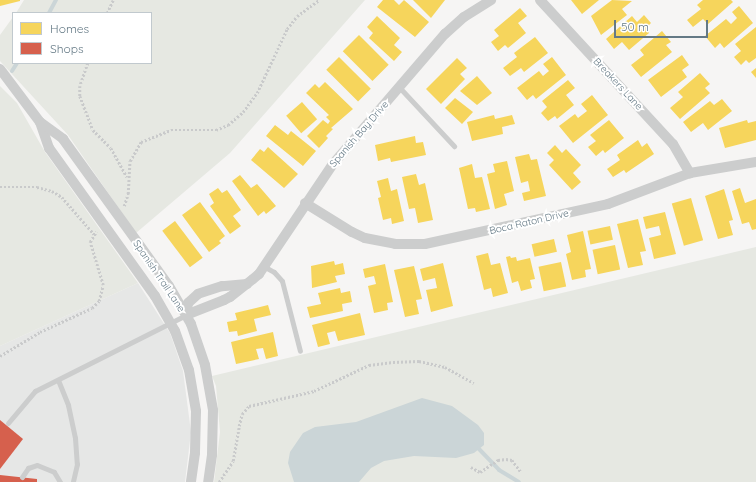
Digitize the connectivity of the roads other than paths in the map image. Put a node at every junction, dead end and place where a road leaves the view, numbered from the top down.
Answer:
1 (491, 0) edge
2 (540, 0) edge
3 (0, 69) edge
4 (399, 88) junction
5 (40, 122) junction
6 (454, 146) dead end
7 (756, 162) edge
8 (690, 173) junction
9 (305, 203) junction
10 (265, 267) junction
11 (247, 284) junction
12 (186, 315) junction
13 (171, 323) junction
14 (300, 351) dead end
15 (58, 380) junction
16 (8, 423) dead end
17 (22, 477) dead end
18 (60, 482) edge
19 (73, 482) edge
20 (191, 482) edge
21 (208, 482) edge

1 - 4 street, Spanish Bay Drive
2 - 8 street, Breakers Lane
3 - 5 street, Spanish Trail Lane
4 - 6 lane
4 - 9 street, Spanish Bay Drive
5 - 12 street, Spanish Trail Lane
5 - 13 street, Spanish Trail Lane
7 - 8 street, Boca Raton Drive
8 - 9 street, Boca Raton Drive
9 - 10 street, Spanish Bay Drive
10 - 11 street, Spanish Bay Drive
10 - 14 lane
11 - 12 street, Spanish Bay Drive
11 - 12 street
12 - 13 lane
12 - 21 street, Spanish Trail Lane
13 - 15 lane
13 - 20 street, Spanish Trail Lane
15 - 16 lane
15 - 19 lane
17 - 18 lane

